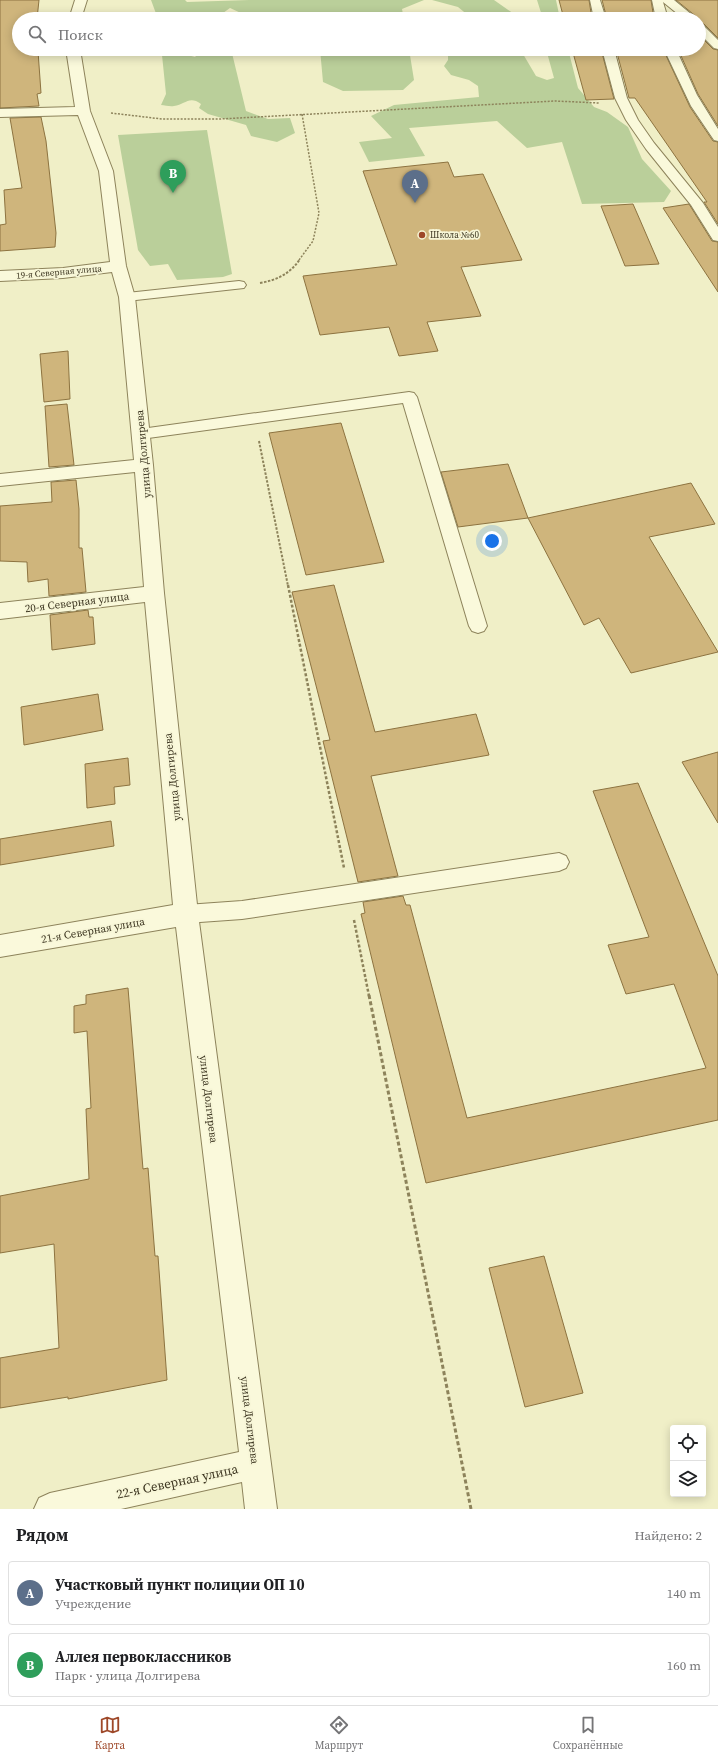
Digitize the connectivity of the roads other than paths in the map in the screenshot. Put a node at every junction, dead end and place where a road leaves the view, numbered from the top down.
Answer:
1 (80, 0) edge
2 (595, 0) edge
3 (657, 0) edge
4 (668, 0) edge
5 (77, 12) edge
6 (598, 12) edge
7 (660, 12) edge
8 (683, 12) edge
9 (706, 34) edge
10 (718, 46) edge
11 (74, 56) edge
12 (610, 56) edge
13 (673, 56) edge
14 (83, 111) junction
15 (0, 113) edge
16 (718, 138) edge
17 (718, 237) edge
18 (118, 266) junction
19 (0, 276) edge
20 (239, 285) road end
21 (127, 297) junction
22 (141, 434) junction
23 (144, 465) junction
24 (0, 480) edge
25 (154, 593) junction
26 (0, 611) edge
27 (478, 626) dead end
28 (559, 862) dead end
29 (186, 914) junction
30 (0, 946) edge
31 (256, 1464) junction
32 (50, 1509) edge
33 (262, 1509) edge

1 - 5 street
2 - 6 lane
3 - 7 lane
4 - 8 lane
9 - 10 lane
11 - 14 street, улица Долгирева
12 - 17 lane
13 - 16 lane
14 - 15 street
14 - 18 street, улица Долгирева
18 - 19 street, 19-я Северная улица
18 - 21 street, улица Долгирева
20 - 21 lane
21 - 22 street, улица Долгирева
22 - 23 street, улица Долгирева
22 - 27 lane
23 - 24 street
23 - 25 street, улица Долгирева
25 - 26 street, 20-я Северная улица
25 - 29 street, улица Долгирева
28 - 29 lane
29 - 30 street, 21-я Северная улица
29 - 31 street, улица Долгирева
31 - 32 street, 22-я Северная улица
31 - 33 street, улица Долгирева

